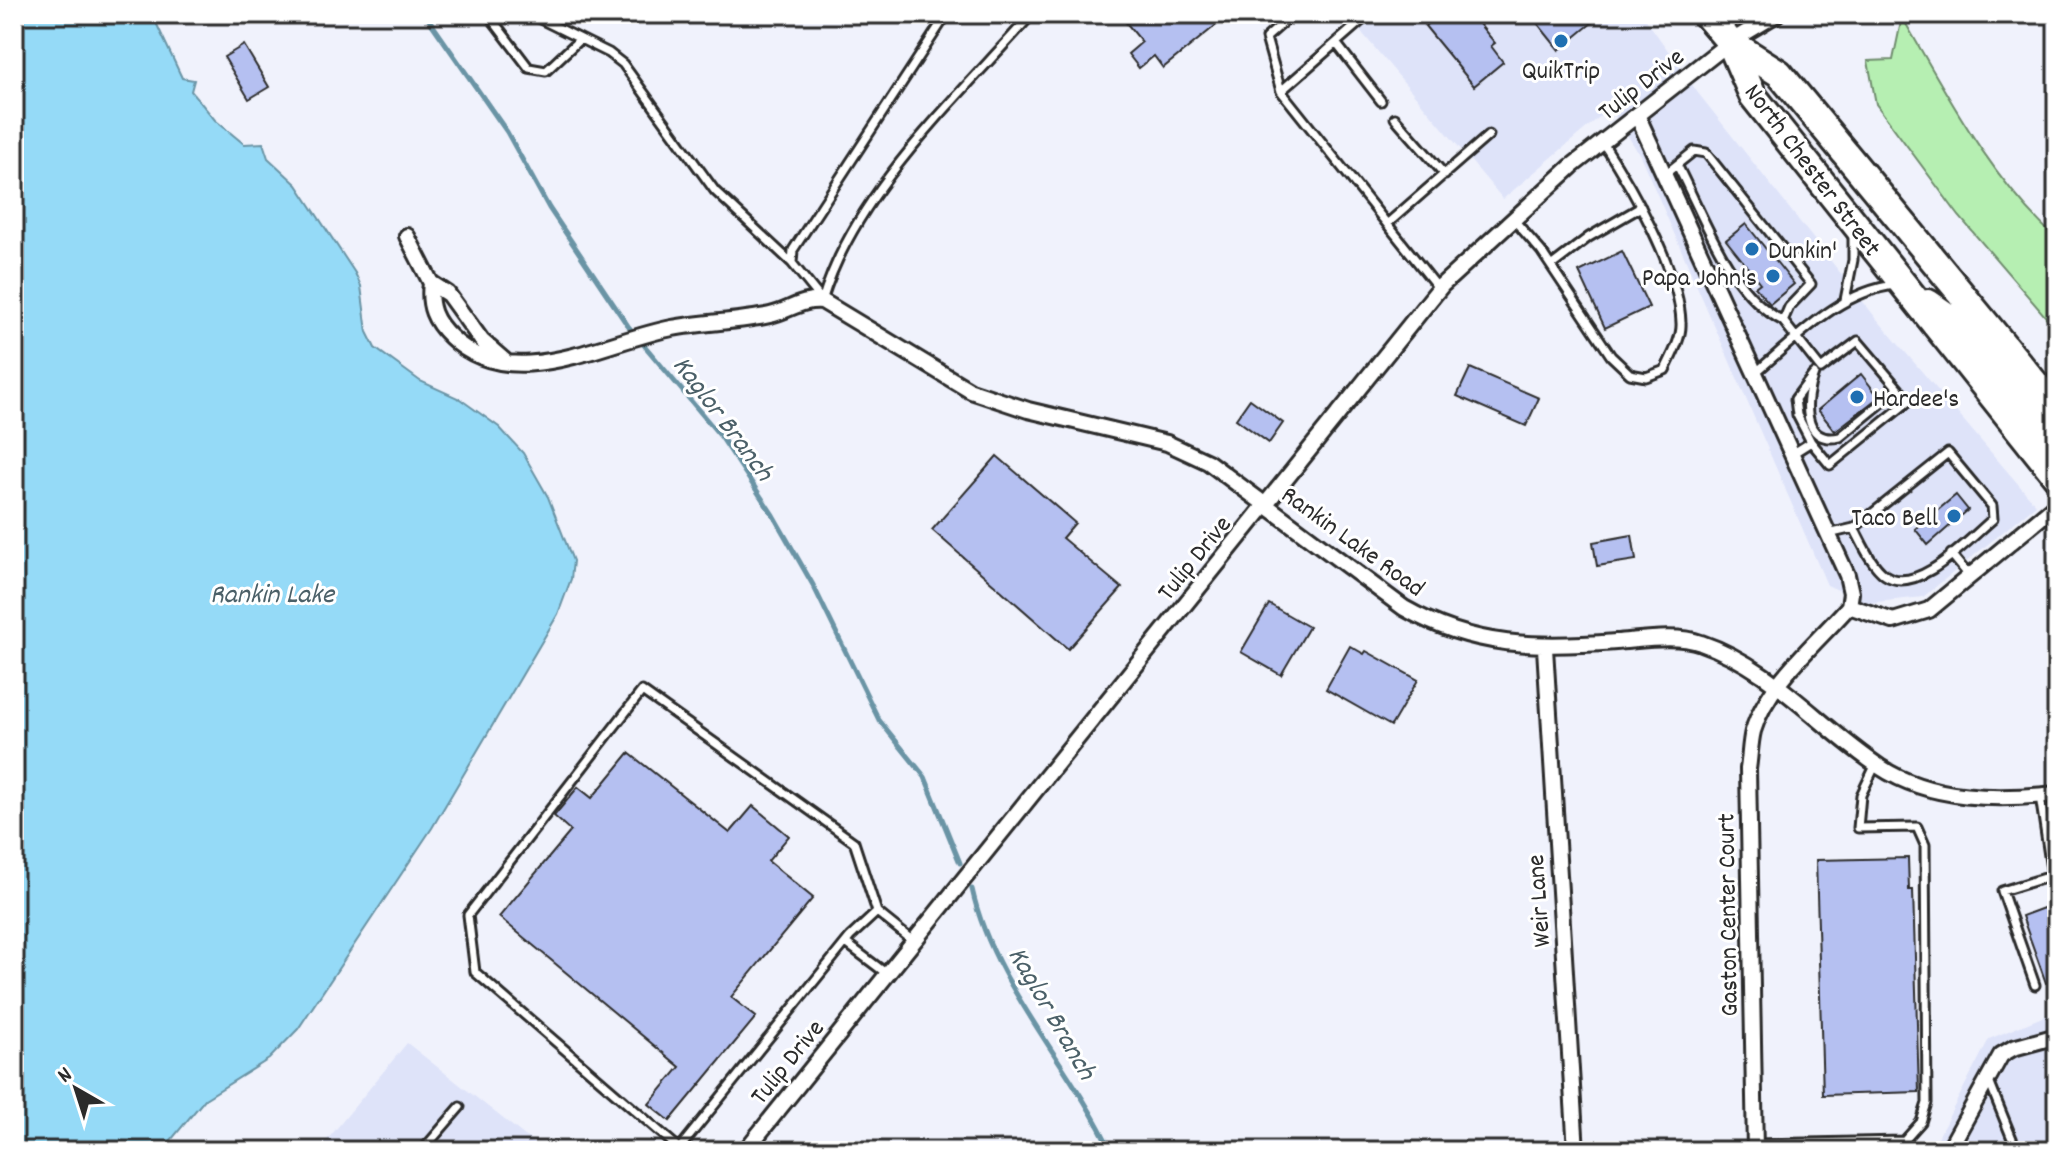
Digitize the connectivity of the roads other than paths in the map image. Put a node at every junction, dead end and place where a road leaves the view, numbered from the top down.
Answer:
1 (488, 14) edge
2 (530, 14) edge
3 (947, 14) edge
4 (1032, 14) edge
5 (1293, 14) edge
6 (1369, 14) edge
7 (1706, 14) edge
8 (1777, 14) edge
9 (580, 39) junction
10 (1730, 42) junction
11 (1336, 43) junction
12 (1281, 91) junction
13 (1381, 101) dead end
14 (1638, 117) junction
15 (1395, 118) dead end
16 (1489, 135) dead end
17 (1603, 143) junction
18 (1677, 165) junction
19 (1445, 175) junction
20 (1664, 175) junction
21 (1641, 207) junction
22 (1512, 218) junction
23 (1852, 222) junction
24 (1387, 224) junction
25 (407, 236) dead end
26 (792, 263) junction
27 (1551, 266) junction
28 (431, 283) junction
29 (1902, 285) junction
30 (1439, 289) junction
31 (1845, 300) junction
32 (822, 301) junction
33 (1783, 321) junction
34 (1797, 338) junction
35 (505, 361) junction
36 (1817, 372) junction
37 (1755, 373) junction
38 (1899, 389) junction
39 (2057, 410) edge
40 (2057, 440) edge
41 (1811, 442) junction
42 (1792, 454) junction
43 (2057, 477) edge
44 (2057, 504) edge
45 (1265, 506) junction
46 (1854, 528) junction
47 (1828, 534) junction
48 (1951, 554) junction
49 (1971, 577) junction
50 (1849, 606) junction
51 (1545, 648) junction
52 (1780, 685) junction
53 (1876, 764) junction
54 (2057, 794) edge
55 (2040, 796) junction
56 (2055, 875) edge
57 (877, 912) junction
58 (913, 941) junction
59 (846, 943) junction
60 (887, 974) junction
61 (2035, 985) dead end
62 (2057, 1036) edge
63 (1987, 1076) junction
64 (460, 1107) dead end
65 (1755, 1147) edge
66 (680, 1150) edge
67 (422, 1151) edge
68 (745, 1151) edge
69 (1576, 1151) edge
70 (1948, 1151) edge
71 (2017, 1151) edge

1 - 9 lane
2 - 9 lane
3 - 26 lane
4 - 32 lane
5 - 12 lane
6 - 11 lane
7 - 10 highway, North Chester Street
8 - 10 street, Tulip Drive
9 - 26 lane
10 - 14 street, Tulip Drive
10 - 23 highway, North Chester Street
10 - 39 highway, North Chester Street
11 - 12 lane
11 - 13 lane
12 - 24 lane
14 - 17 street, Tulip Drive
14 - 20 street
15 - 19 lane
16 - 19 lane
17 - 21 lane
17 - 22 street, Tulip Drive
18 - 20 lane
18 - 33 lane
18 - 33 lane
19 - 24 lane
20 - 37 street
21 - 27 lane
21 - 27 lane
22 - 27 lane
22 - 30 street, Tulip Drive
23 - 29 highway, North Chester Street
23 - 31 lane
24 - 30 lane
25 - 28 street
26 - 32 lane
28 - 35 street
28 - 35 street
29 - 31 lane
29 - 40 highway
29 - 43 highway, North Chester Street
30 - 45 street, Tulip Drive
31 - 34 lane
32 - 35 street
32 - 45 street, Rankin Lake Road
33 - 34 lane
34 - 36 lane
34 - 37 lane
36 - 38 lane
36 - 38 lane
36 - 41 lane
37 - 42 street
38 - 41 lane
41 - 42 lane
42 - 47 street
44 - 49 street
45 - 51 street, Rankin Lake Road
45 - 58 street, Tulip Drive
46 - 47 lane
46 - 48 lane
46 - 48 lane
47 - 50 street
48 - 49 lane
49 - 50 street
50 - 52 street, Gaston Center Court
51 - 52 street, Rankin Lake Road
51 - 69 street, Weir Lane
52 - 53 street, Rankin Lake Road
52 - 65 street, Gaston Center Court
53 - 55 street, Rankin Lake Road
53 - 65 lane
54 - 55 street, Rankin Lake Road
55 - 56 lane
56 - 61 lane
57 - 58 lane
57 - 59 lane
57 - 66 lane
58 - 60 street, Tulip Drive
59 - 60 lane
59 - 66 lane
60 - 68 street, Tulip Drive
62 - 63 street
63 - 70 street
63 - 71 lane
64 - 67 lane

